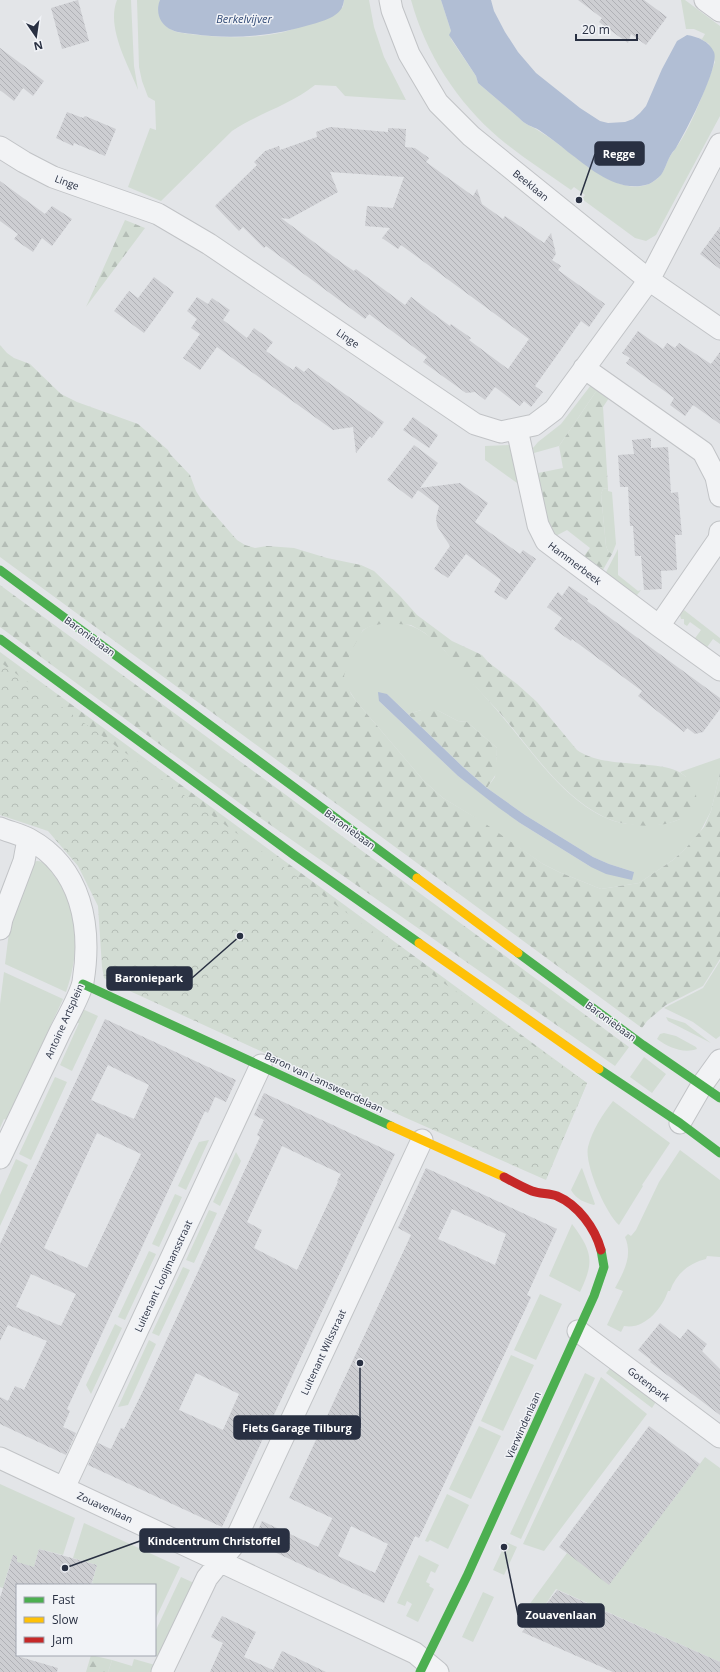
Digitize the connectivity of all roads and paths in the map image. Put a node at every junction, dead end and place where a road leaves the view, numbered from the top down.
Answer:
1 (390, 0) edge
2 (705, 0) edge
3 (720, 11) edge
4 (720, 144) edge
5 (0, 147) edge
6 (649, 280) junction
7 (720, 329) edge
8 (584, 368) junction
9 (518, 428) junction
10 (720, 496) edge
11 (720, 532) edge
12 (0, 570) edge
13 (659, 626) junction
14 (0, 639) edge
15 (720, 670) edge
16 (0, 828) edge
17 (28, 839) junction
18 (0, 929) edge
19 (83, 984) junction
20 (720, 1060) edge
21 (261, 1065) junction
22 (702, 1085) junction
23 (720, 1098) edge
24 (680, 1123) junction
25 (422, 1140) junction
26 (2, 1147) edge
27 (720, 1153) edge
28 (557, 1196) joint
29 (578, 1331) junction
30 (720, 1437) edge
31 (0, 1458) edge
32 (64, 1488) junction
33 (220, 1562) junction
34 (428, 1668) edge
35 (162, 1672) edge

1 - 6 street, Beeklaan
2 - 3 street
4 - 6 street, Linge
5 - 9 street, Linge
6 - 7 street, Beeklaan
6 - 8 street, Linge
8 - 9 street, Linge
8 - 10 street
9 - 13 street, Hammerbeek
11 - 13 street
12 - 22 main road, Baroniebaan
13 - 15 street, Hammerbeek
14 - 24 main road
16 - 17 street, Antoine Artsplein
17 - 18 street
17 - 19 street, Antoine Artsplein
19 - 21 main road, Baron van Lamsweerdelaan
19 - 26 street, Antoine Artsplein
20 - 22 street
21 - 25 main road, Baron van Lamsweerdelaan
21 - 32 street, Luitenant Looijmansstraat
22 - 23 main road, Baroniebaan
22 - 24 street
24 - 27 main road
25 - 28 main road, Baron van Lamsweerdelaan
25 - 33 street, Luitenant Wilsstraat
28 - 29 main road, Vierwindenlaan
29 - 30 street, Gotenpark
29 - 34 main road, Vierwindenlaan
31 - 32 street, Zouavenlaan
32 - 33 street, Zouavenlaan
33 - 34 street, Zouavenlaan
33 - 35 street, Luitenant Wilsstraat

